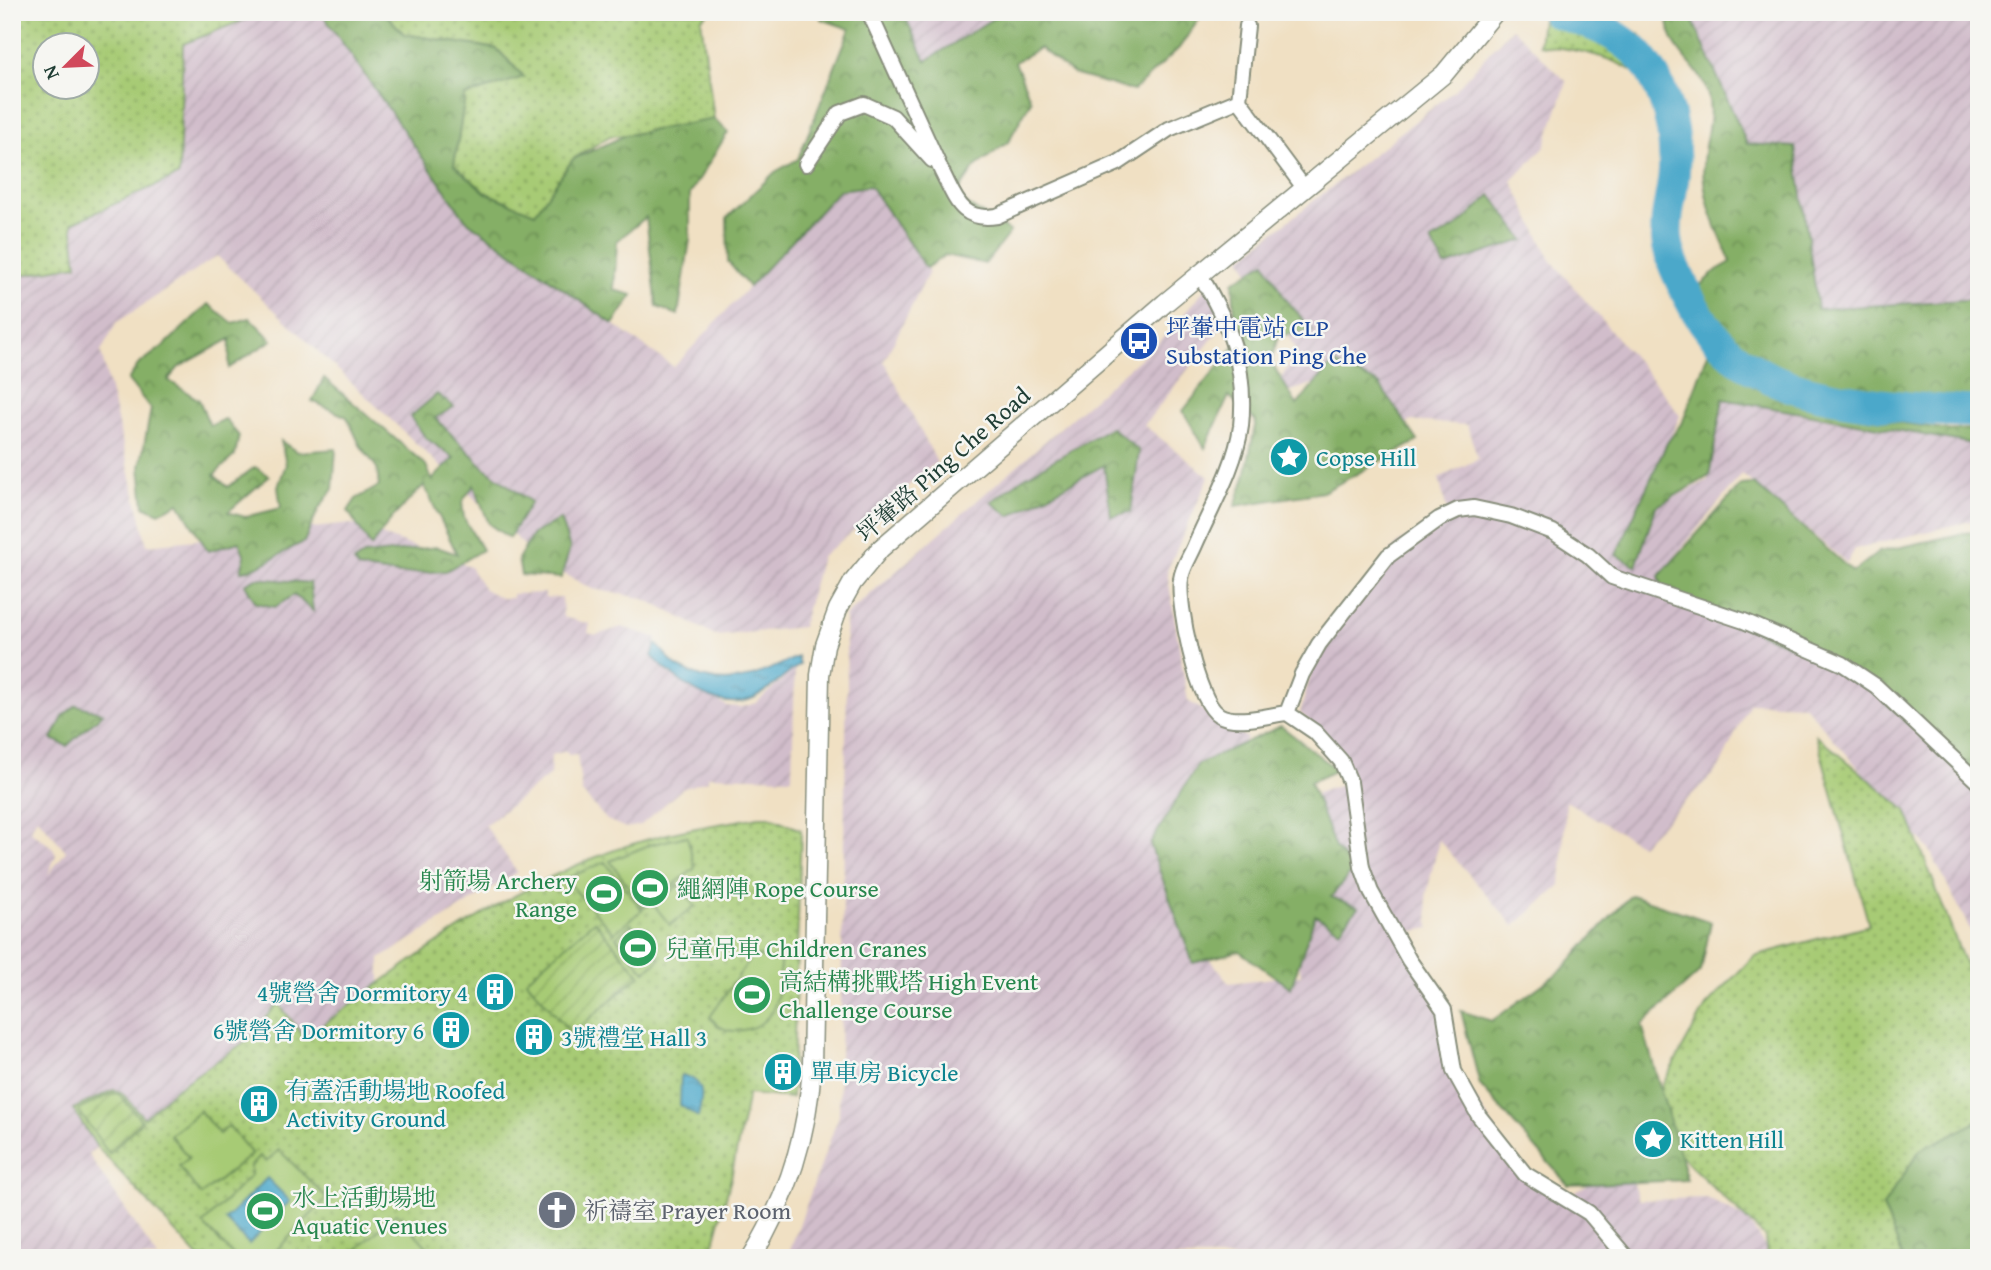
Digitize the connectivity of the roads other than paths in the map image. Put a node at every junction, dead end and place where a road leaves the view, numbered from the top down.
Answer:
1 (869, 12) edge
2 (1494, 14) edge
3 (1247, 26) dead end
4 (1239, 100) junction
5 (806, 164) dead end
6 (942, 172) junction
7 (1305, 189) junction
8 (1200, 275) junction
9 (1287, 713) junction
10 (1979, 783) edge
11 (751, 1258) edge
12 (1627, 1258) edge

1 - 6 street
2 - 7 street, 坪輋路 Ping Che Road
3 - 4 street
4 - 6 street
4 - 7 street
5 - 6 street
7 - 8 street, 坪輋路 Ping Che Road
8 - 9 street
8 - 11 street, 坪輋路 Ping Che Road
9 - 10 street
9 - 12 street

